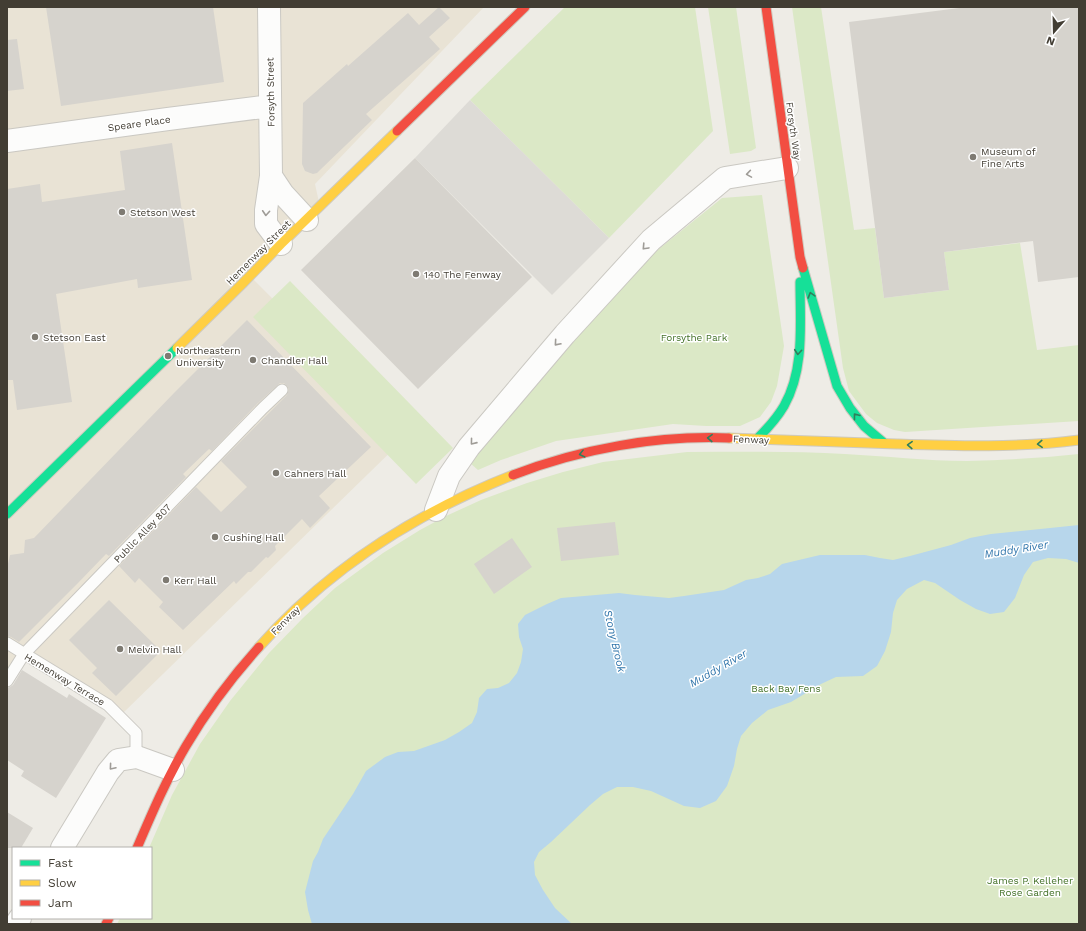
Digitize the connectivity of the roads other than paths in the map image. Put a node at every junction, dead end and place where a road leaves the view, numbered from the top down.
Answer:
1 (269, 7) edge
2 (525, 7) edge
3 (766, 7) edge
4 (270, 106) junction
5 (7, 141) edge
6 (787, 168) junction
7 (271, 176) junction
8 (307, 220) junction
9 (281, 244) junction
10 (800, 257) junction
11 (282, 390) dead end
12 (758, 439) junction
13 (1079, 440) edge
14 (884, 443) junction
15 (436, 510) junction
16 (7, 514) edge
17 (7, 642) edge
18 (24, 654) junction
19 (7, 681) edge
20 (133, 758) junction
21 (173, 770) junction
22 (63, 847) edge
23 (137, 847) edge

1 - 4 street, Forsyth Street
2 - 8 main road, Hemenway Street
3 - 6 main road, Forsyth Way
4 - 5 street, Speare Place
4 - 7 street, Forsyth Street
6 - 10 main road, Forsyth Way
6 -> 15 street
7 - 8 street
7 -> 9 street, Forsyth Street
8 - 9 main road, Hemenway Street
9 - 16 main road, Hemenway Street
10 -> 12 main road, Forsyth Way
14 -> 10 main road, Forsyth Way
11 - 18 lane, Public Alley 807
12 - 14 main road, Fenway
12 -> 15 main road, Fenway
13 -> 14 main road, Fenway
15 - 21 main road, Fenway
17 - 18 lane, Hemenway Terrace
18 - 19 lane, Public Alley 807
18 - 20 lane, Hemenway Terrace
20 - 21 street
20 -> 22 street
21 - 23 main road, Fenway

